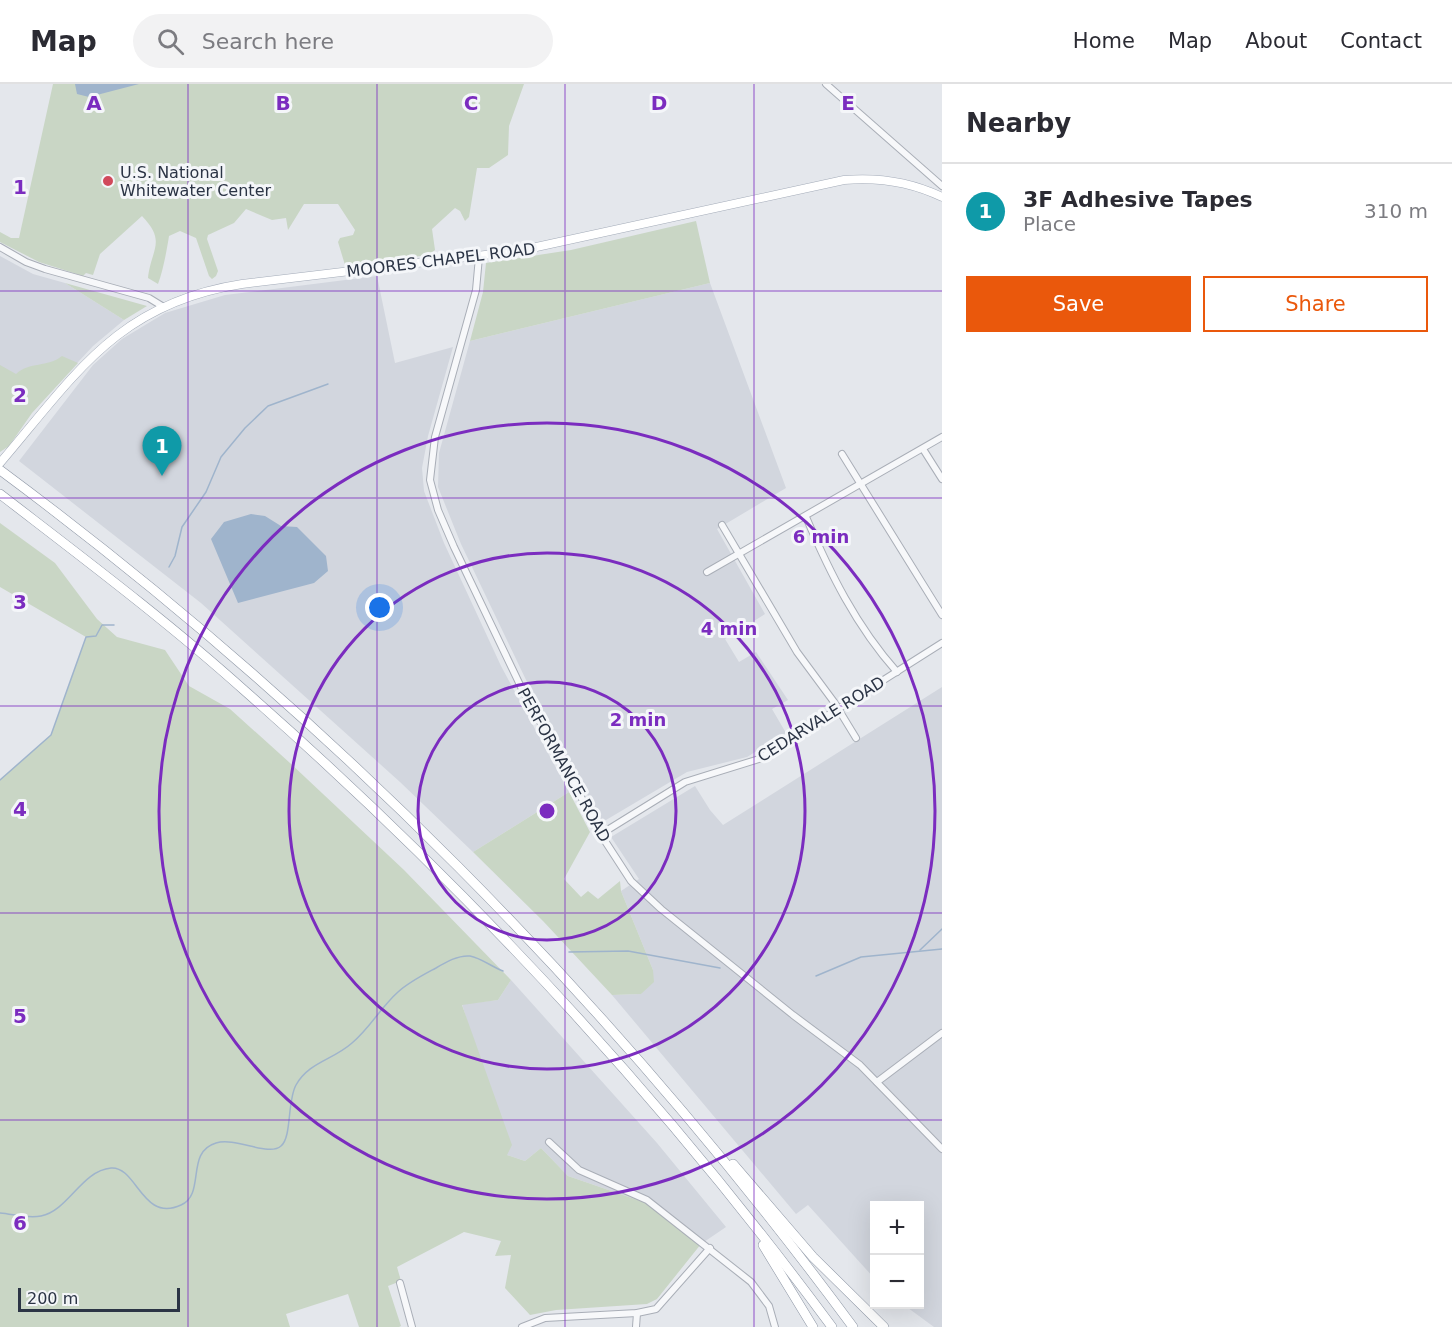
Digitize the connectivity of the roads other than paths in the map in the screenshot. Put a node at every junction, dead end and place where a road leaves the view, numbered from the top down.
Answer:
1 (826, 84) edge
2 (942, 186) edge
3 (942, 197) edge
4 (0, 247) edge
5 (479, 257) junction
6 (162, 306) junction
7 (942, 437) edge
8 (923, 449) junction
9 (842, 454) dead end
10 (0, 463) edge
11 (0, 470) edge
12 (942, 479) edge
13 (861, 486) junction
14 (0, 494) edge
15 (806, 517) junction
16 (722, 525) dead end
17 (741, 555) junction
18 (707, 572) dead end
19 (942, 615) edge
20 (942, 643) edge
21 (897, 672) junction
22 (838, 708) junction
23 (856, 738) dead end
24 (601, 834) junction
25 (942, 1032) edge
26 (877, 1082) junction
27 (696, 1127) junction
28 (549, 1142) dead end
29 (942, 1149) edge
30 (744, 1212) junction
31 (710, 1248) junction
32 (400, 1283) dead end
33 (637, 1313) junction
34 (412, 1327) edge
35 (522, 1327) edge
36 (636, 1327) edge
37 (775, 1327) edge
38 (813, 1327) edge
39 (832, 1327) edge
40 (853, 1327) edge
41 (884, 1327) edge

1 - 2 street
3 - 5 main road, MOORES CHAPEL ROAD
4 - 6 street
5 - 6 main road, MOORES CHAPEL ROAD
5 - 24 street, PERFORMANCE ROAD
6 - 10 main road, MOORES CHAPEL ROAD
7 - 8 street
8 - 12 street
8 - 13 street
9 - 13 street
11 - 27 highway
13 - 15 street
13 - 19 street
14 - 30 highway
15 - 17 street
15 - 21 street
16 - 17 street
17 - 18 street
17 - 22 street
20 - 21 street, CEDARVALE ROAD
21 - 22 street, CEDARVALE ROAD
22 - 23 street
22 - 24 street, CEDARVALE ROAD
24 - 26 street, PERFORMANCE ROAD
25 - 26 street
26 - 29 street, PERFORMANCE ROAD
27 - 40 highway
27 - 41 highway
28 - 31 street
30 - 38 highway
30 - 39 highway
31 - 33 street
31 - 37 street
32 - 34 street
33 - 35 street
33 - 36 street

